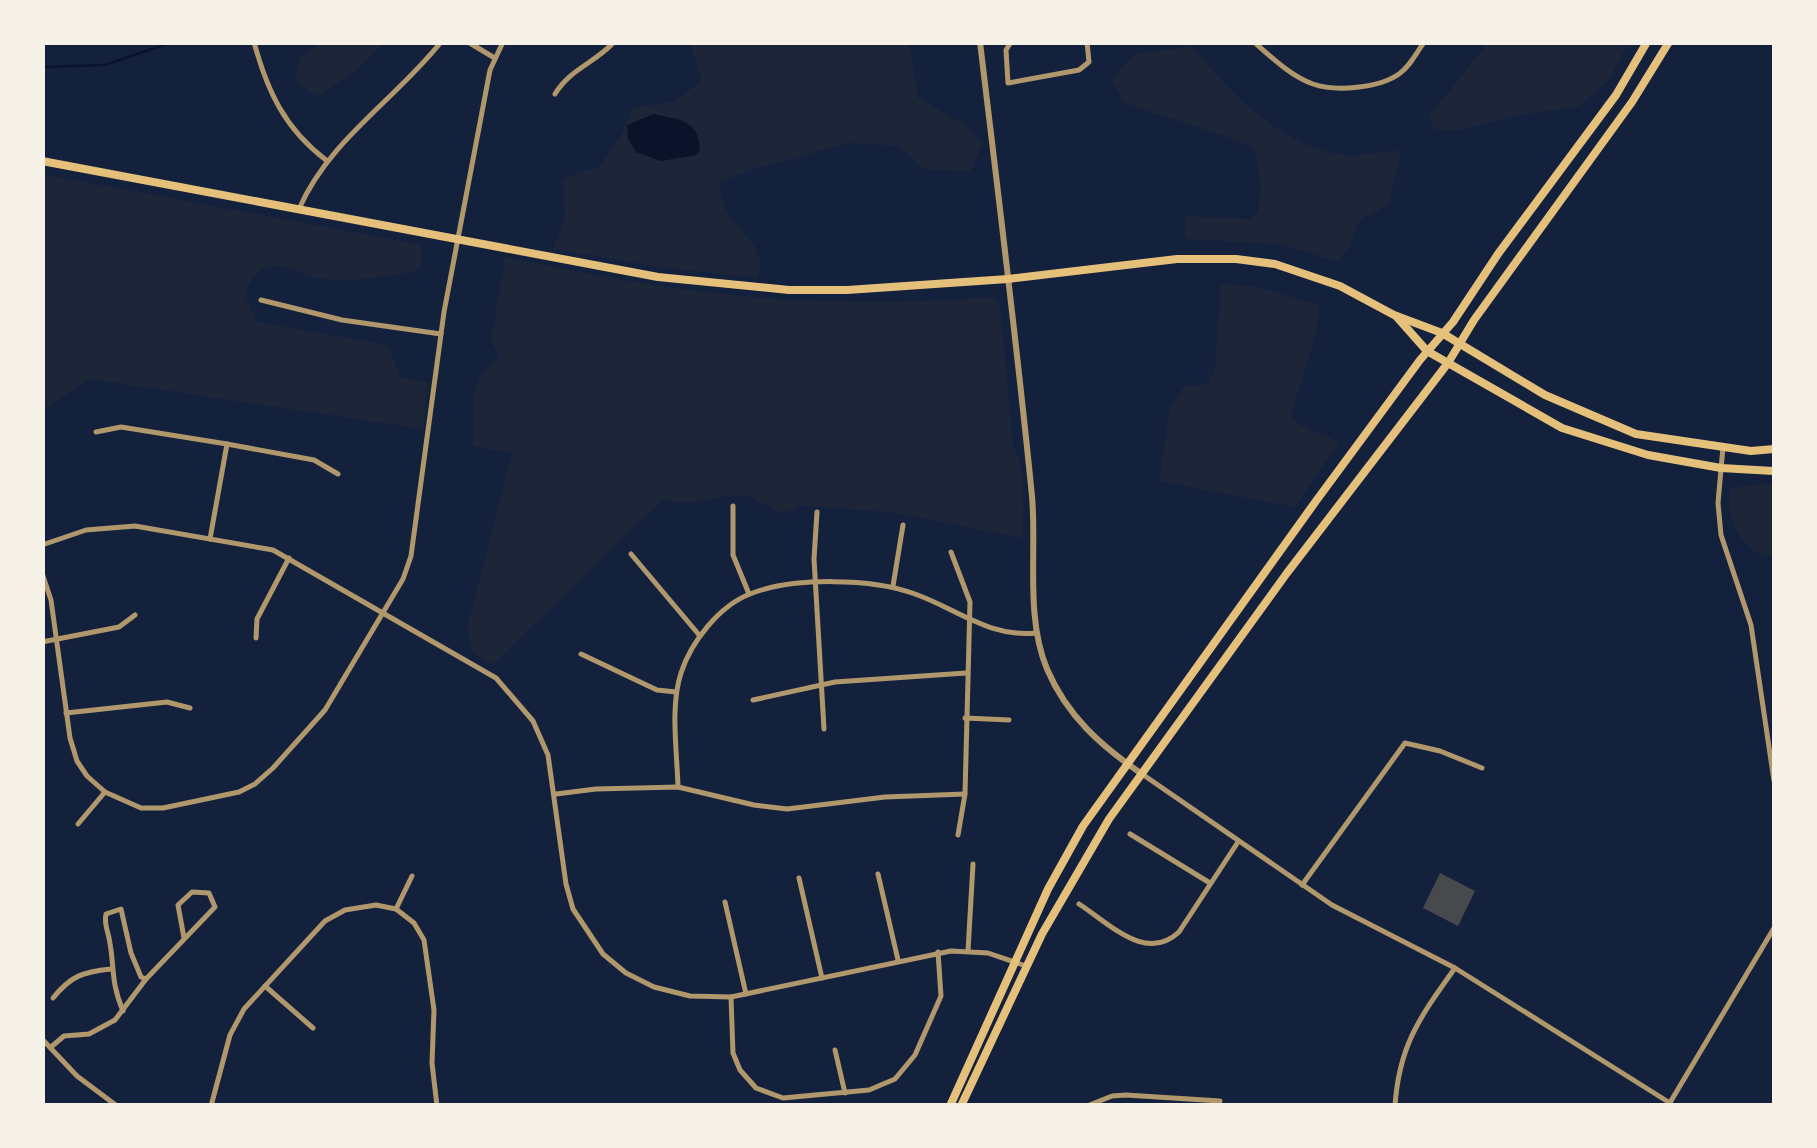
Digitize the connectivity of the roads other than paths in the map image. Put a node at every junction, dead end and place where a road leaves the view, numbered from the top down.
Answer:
1 (254, 42) edge
2 (440, 42) edge
3 (468, 42) edge
4 (503, 42) edge
5 (614, 42) edge
6 (980, 42) edge
7 (1011, 42) edge
8 (1086, 42) edge
9 (1254, 42) edge
10 (1424, 42) edge
11 (1647, 42) edge
12 (1668, 42) edge
13 (494, 57) junction
14 (555, 94) dead end
15 (1616, 96) junction
16 (1632, 102) junction
17 (326, 160) junction
18 (42, 161) edge
19 (299, 208) junction
20 (459, 239) junction
21 (1008, 278) junction
22 (261, 300) dead end
23 (1394, 315) junction
24 (1442, 333) junction
25 (441, 334) junction
26 (1461, 342) junction
27 (1427, 351) junction
28 (1448, 363) junction
29 (96, 432) dead end
30 (226, 444) junction
31 (1723, 447) junction
32 (1774, 450) edge
33 (1721, 468) junction
34 (1774, 471) edge
35 (338, 474) dead end
36 (733, 506) dead end
37 (817, 512) dead end
38 (903, 525) dead end
39 (210, 539) junction
40 (42, 545) edge
41 (951, 552) dead end
42 (631, 554) dead end
43 (289, 558) junction
44 (42, 574) edge
45 (816, 584) junction
46 (893, 588) junction
47 (749, 594) junction
48 (384, 614) junction
49 (135, 616) dead end
50 (967, 619) junction
51 (1036, 633) junction
52 (700, 636) junction
53 (57, 637) junction
54 (256, 638) dead end
55 (42, 642) edge
56 (581, 654) dead end
57 (966, 673) junction
58 (823, 684) junction
59 (676, 692) junction
60 (753, 700) dead end
61 (190, 708) dead end
62 (66, 713) junction
63 (965, 718) junction
64 (1009, 720) dead end
65 (824, 729) dead end
66 (1126, 763) junction
67 (1482, 768) dead end
68 (1142, 774) junction
69 (1774, 781) edge
70 (678, 786) junction
71 (105, 792) junction
72 (555, 794) junction
73 (965, 794) junction
74 (78, 824) dead end
75 (958, 834) dead end
76 (1130, 834) dead end
77 (1238, 842) junction
78 (972, 864) dead end
79 (878, 874) dead end
80 (412, 876) dead end
81 (799, 878) dead end
82 (1210, 884) junction
83 (1302, 886) junction
84 (724, 902) dead end
85 (1079, 904) dead end
86 (396, 909) junction
87 (1774, 928) edge
88 (184, 938) junction
89 (968, 951) junction
90 (938, 952) junction
91 (898, 960) junction
92 (1014, 961) junction
93 (1026, 966) junction
94 (1455, 968) junction
95 (111, 969) junction
96 (822, 978) junction
97 (146, 980) junction
98 (265, 986) junction
99 (746, 994) junction
100 (731, 996) junction
101 (53, 998) dead end
102 (123, 1011) junction
103 (313, 1028) dead end
104 (42, 1039) edge
105 (51, 1047) junction
106 (835, 1050) dead end
107 (845, 1093) junction
108 (1220, 1100) dead end
109 (1669, 1104) edge
110 (118, 1106) edge
111 (210, 1106) edge
112 (437, 1106) edge
113 (950, 1106) edge
114 (962, 1106) edge
115 (1086, 1106) edge
116 (1395, 1106) edge

1 - 17 street
2 - 17 street
3 - 13 street
4 - 13 street
5 - 14 street
6 - 21 street
7 - 8 street
9 - 10 street
11 - 15 main road
12 - 16 main road
13 - 20 street
15 - 16 main road
15 - 24 main road
16 - 26 main road
17 - 19 street
18 - 19 main road
19 - 20 main road
20 - 21 main road
20 - 25 street
21 - 23 main road
21 - 51 street
22 - 25 street
23 - 24 main road
23 - 27 main road
24 - 26 main road
24 - 27 main road
25 - 48 street
26 - 28 main road
26 - 31 main road
27 - 28 main road
27 - 66 main road
28 - 33 main road
28 - 68 main road
29 - 30 street
30 - 35 street
30 - 39 street
31 - 32 main road
31 - 33 street
33 - 34 main road
33 - 69 street
36 - 47 street
37 - 45 street
38 - 46 street
39 - 40 street
39 - 43 street
41 - 50 street
42 - 52 street
43 - 48 street
43 - 54 street
44 - 53 street
45 - 46 street
45 - 47 street
45 - 58 street
46 - 50 street
47 - 52 street
48 - 71 street
48 - 72 street
49 - 53 street
50 - 51 street
50 - 57 street
51 - 66 street
52 - 59 street
53 - 55 street
53 - 62 street
56 - 59 street
57 - 58 street
57 - 63 street
58 - 60 street
58 - 65 street
59 - 70 street
61 - 62 street
62 - 71 street
63 - 64 street
63 - 73 street
66 - 68 street
66 - 92 main road
67 - 83 street
68 - 77 street
68 - 93 main road
70 - 72 street
70 - 73 street
71 - 74 street
72 - 100 street
73 - 75 street
76 - 82 street
77 - 82 street
77 - 83 street
78 - 89 street
79 - 91 street
80 - 86 street
81 - 96 street
82 - 85 street
83 - 94 street
84 - 99 street
86 - 98 street
86 - 112 street
87 - 109 street
88 - 88 street
88 - 97 street
89 - 90 street
89 - 92 street
90 - 91 street
90 - 107 street
91 - 96 street
92 - 93 street
92 - 113 main road
93 - 114 main road
94 - 109 street
94 - 116 street
95 - 97 street
95 - 101 street
95 - 102 street
96 - 99 street
97 - 102 street
98 - 103 street
98 - 111 street
99 - 100 street
100 - 107 street
102 - 105 street
104 - 105 street
105 - 110 street
106 - 107 street
108 - 115 street

